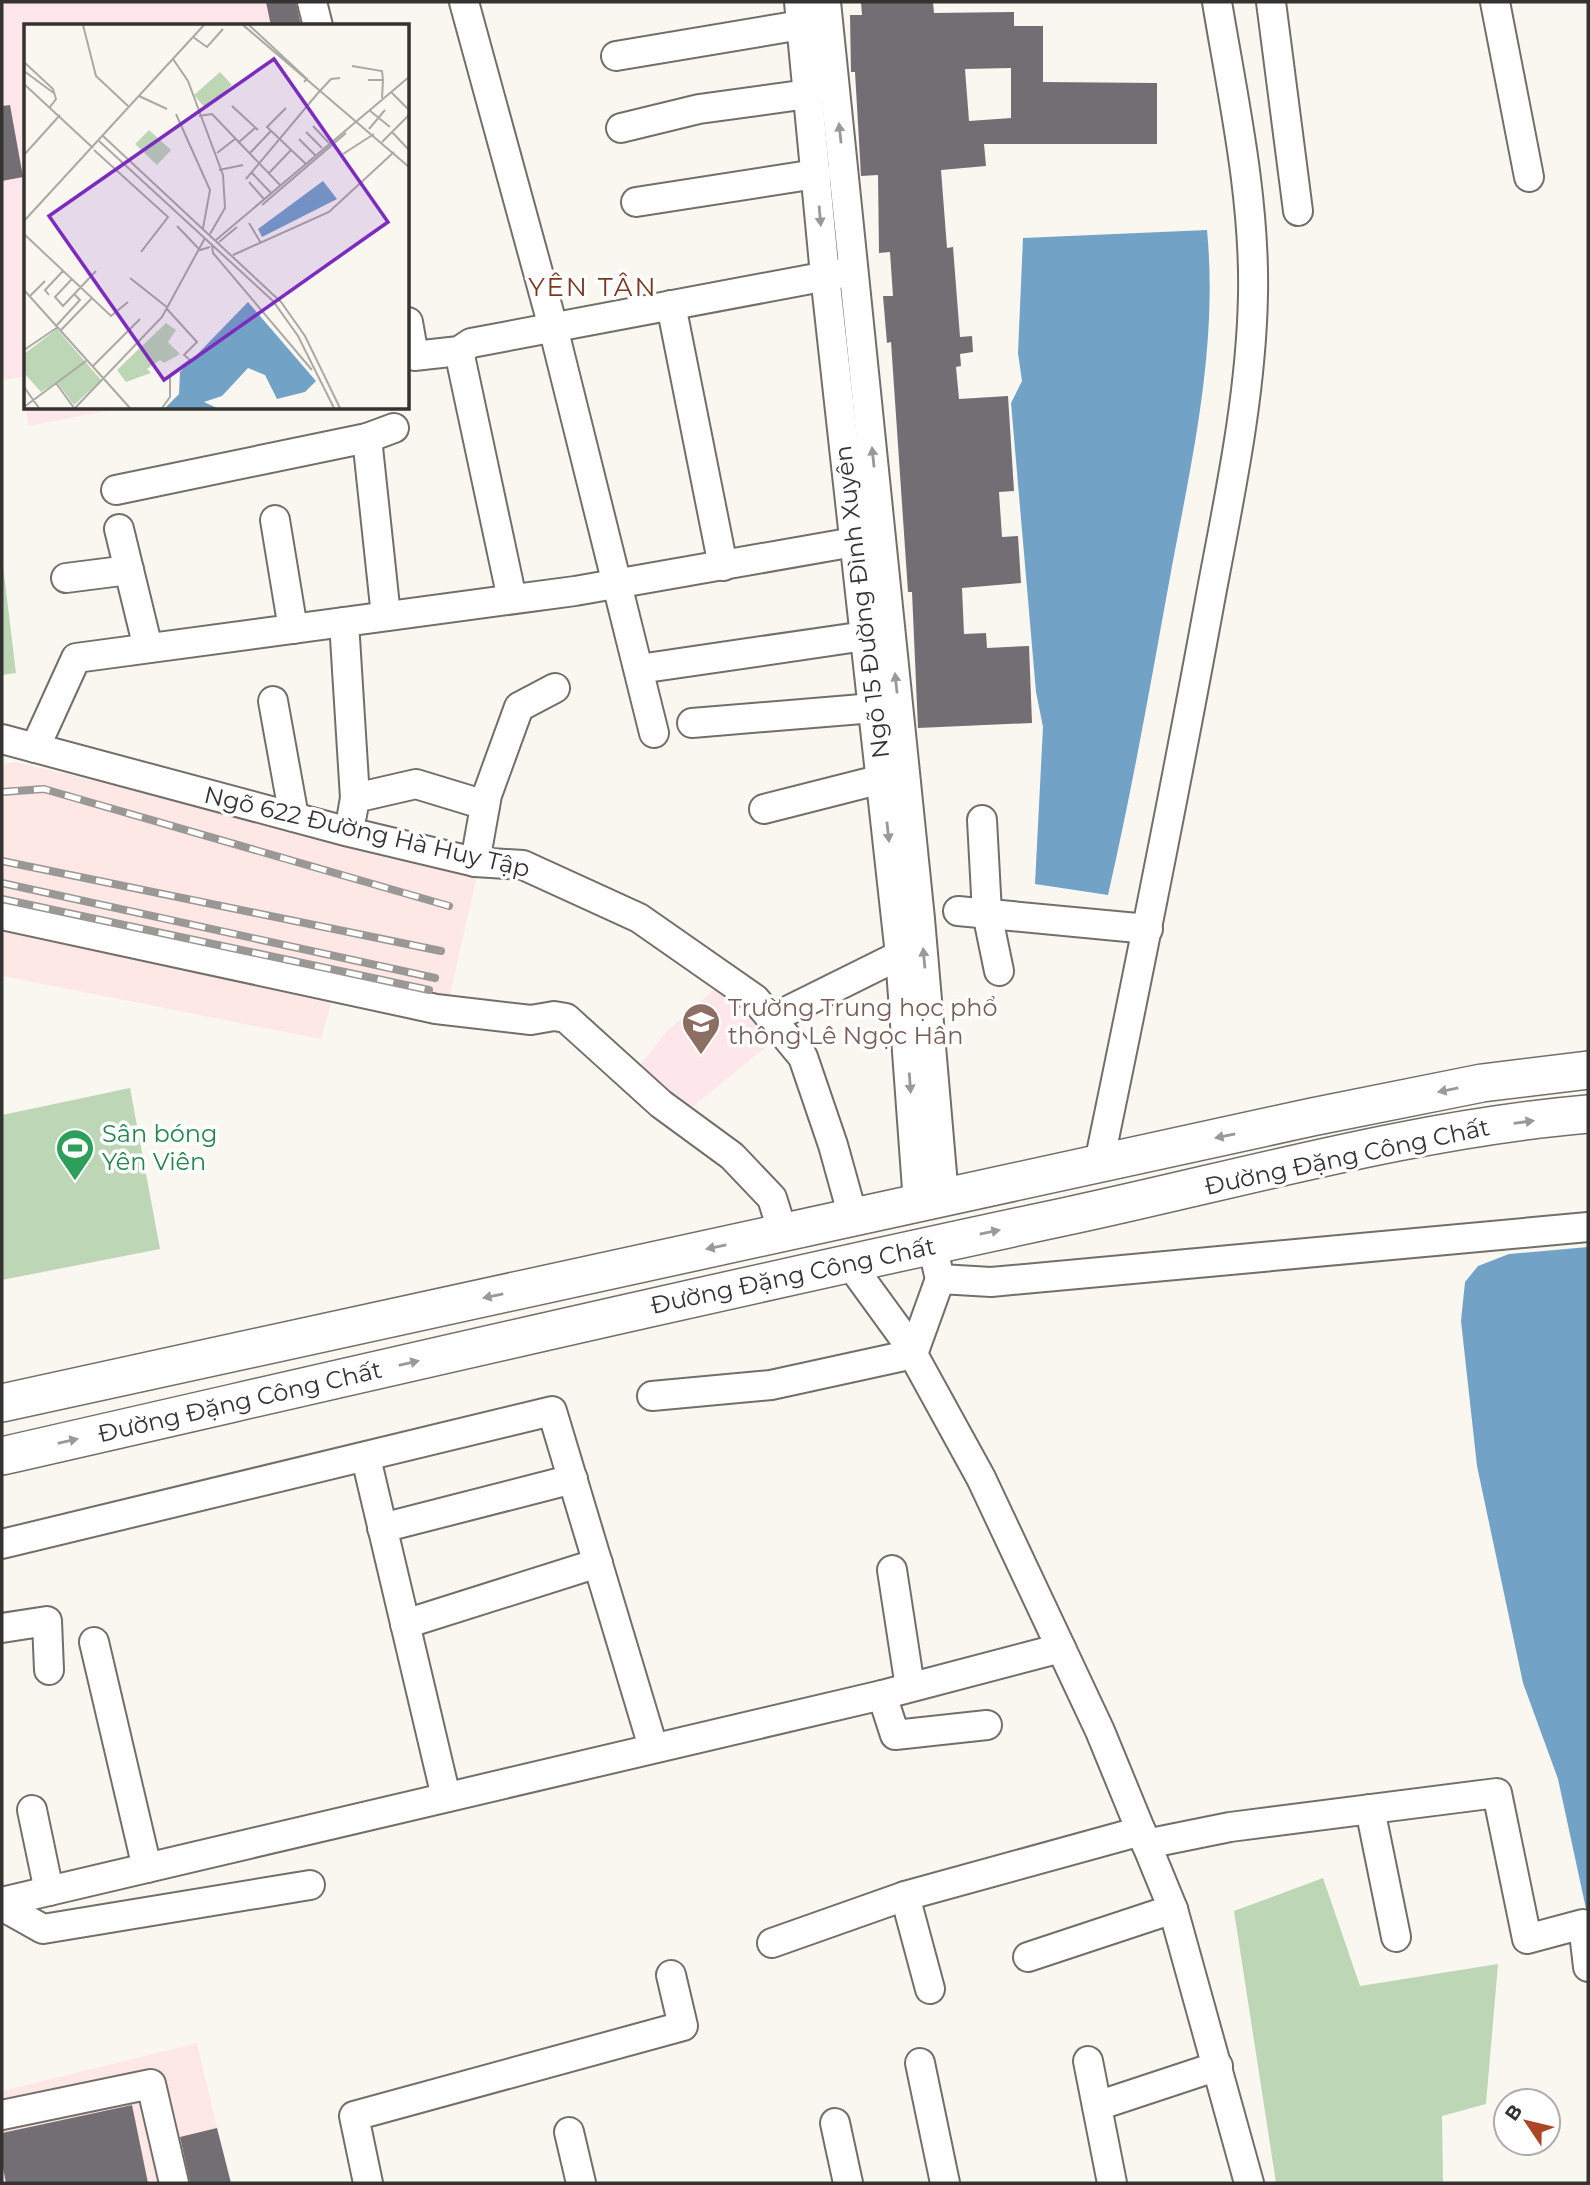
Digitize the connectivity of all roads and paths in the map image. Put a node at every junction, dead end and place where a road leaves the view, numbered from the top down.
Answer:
1 (312, 2) edge
2 (464, 2) edge
3 (826, 2) edge
4 (1217, 2) edge
5 (1271, 2) edge
6 (1495, 2) edge
7 (800, 13) edge
8 (318, 24) edge
9 (616, 56) dead end
10 (808, 94) junction
11 (621, 128) dead end
12 (816, 174) junction
13 (1529, 177) dead end
14 (636, 202) dead end
15 (1298, 211) dead end
16 (854, 271) junction
17 (825, 275) junction
18 (671, 305) junction
19 (553, 327) junction
20 (410, 333) edge
21 (458, 351) junction
22 (394, 428) dead end
23 (368, 438) junction
24 (116, 490) dead end
25 (275, 520) dead end
26 (119, 529) dead end
27 (854, 542) junction
28 (723, 566) junction
29 (129, 570) junction
30 (66, 578) dead end
31 (619, 583) junction
32 (512, 599) junction
33 (386, 616) junction
34 (344, 622) junction
35 (293, 629) junction
36 (865, 636) junction
37 (148, 648) junction
38 (639, 669) junction
39 (555, 688) dead end
40 (274, 701) dead end
41 (692, 723) dead end
42 (884, 725) junction
43 (654, 733) dead end
44 (2, 739) edge
45 (35, 748) junction
46 (882, 779) junction
47 (355, 798) junction
48 (485, 805) junction
49 (764, 809) dead end
50 (293, 817) junction
51 (982, 820) dead end
52 (349, 832) junction
53 (475, 862) junction
54 (958, 911) dead end
55 (987, 913) junction
56 (2, 915) edge
57 (1148, 929) junction
58 (900, 955) junction
59 (999, 971) dead end
60 (771, 1019) junction
61 (1588, 1070) edge
62 (1588, 1114) edge
63 (1099, 1163) junction
64 (931, 1200) junction
65 (1106, 1208) junction
66 (853, 1217) junction
67 (1588, 1227) edge
68 (770, 1235) junction
69 (848, 1261) junction
70 (936, 1262) junction
71 (769, 1280) junction
72 (913, 1354) junction
73 (652, 1396) dead end
74 (2, 1403) edge
75 (2, 1457) edge
76 (366, 1458) junction
77 (573, 1479) junction
78 (382, 1528) junction
79 (2, 1544) edge
80 (598, 1563) junction
81 (892, 1570) dead end
82 (405, 1624) junction
83 (2, 1628) edge
84 (94, 1642) dead end
85 (1061, 1648) junction
86 (49, 1670) dead end
87 (910, 1687) junction
88 (882, 1695) junction
89 (987, 1725) dead end
90 (653, 1747) junction
91 (446, 1797) junction
92 (1370, 1809) junction
93 (32, 1810) dead end
94 (1144, 1838) junction
95 (147, 1868) junction
96 (310, 1885) dead end
97 (48, 1891) junction
98 (905, 1896) junction
99 (2, 1904) edge
100 (1173, 1909) junction
101 (1396, 1937) dead end
102 (772, 1943) dead end
103 (1028, 1956) dead end
104 (1588, 1967) edge
105 (671, 1975) dead end
106 (930, 1990) dead end
107 (1088, 2061) dead end
108 (920, 2063) dead end
109 (1218, 2066) junction
110 (1097, 2106) junction
111 (2, 2115) edge
112 (835, 2123) dead end
113 (569, 2132) dead end
114 (174, 2183) edge
115 (368, 2183) edge
116 (581, 2183) edge
117 (848, 2183) edge
118 (945, 2183) edge
119 (1111, 2183) edge
120 (1249, 2183) edge

1 - 8 street
2 - 19 street
16 -> 3 street, Ngõ 15 Đường Đình Xuyên
4 - 57 street
5 - 15 street
6 - 13 street
7 - 9 street
7 - 10 street, Ngõ 15 Đường Đình Xuyên
10 - 11 street
10 - 12 street, Ngõ 15 Đường Đình Xuyên
12 - 14 street
12 -> 17 street, Ngõ 15 Đường Đình Xuyên
16 - 17 street
42 -> 16 street, Ngõ 15 Đường Đình Xuyên
17 - 18 street
17 - 27 street, Ngõ 15 Đường Đình Xuyên
18 - 19 street
18 - 28 street
19 - 21 street
19 - 31 street
20 - 21 street
21 - 32 street
22 - 23 street
23 - 24 street
23 - 33 street
25 - 35 street
26 - 29 street
27 - 28 street
27 - 36 street, Ngõ 15 Đường Đình Xuyên
28 - 31 street
29 - 30 street
29 - 37 street
31 - 32 street
31 - 38 street
32 - 33 street
33 - 34 street
34 - 35 street
34 - 47 street
35 - 37 street
36 - 38 street
36 - 42 street, Ngõ 15 Đường Đình Xuyên
37 - 45 street
38 - 43 street
39 - 48 street
40 - 50 street
41 - 42 street
42 - 46 street, Ngõ 15 Đường Đình Xuyên
64 -> 42 street, Ngõ 15 Đường Đình Xuyên
44 - 45 street, Ngõ 622 Đường Hà Huy Tập
45 - 50 street, Ngõ 622 Đường Hà Huy Tập
46 - 49 street
46 -> 58 street, Ngõ 15 Đường Đình Xuyên
47 - 48 street
47 - 52 street
48 - 53 street
50 - 52 street, Ngõ 622 Đường Hà Huy Tập
51 - 55 street
52 - 53 street, Ngõ 622 Đường Hà Huy Tập
53 - 60 street, Ngõ 622 Đường Hà Huy Tập
54 - 55 street
55 - 57 street
55 - 59 street
56 - 68 street
57 - 63 street
58 - 60 street
58 -> 64 street, Ngõ 15 Đường Đình Xuyên
60 - 66 street, Ngõ 622 Đường Hà Huy Tập
61 -> 63 main road, Đường Đặng Công Chất
65 -> 62 main road, Đường Đặng Công Chất
63 - 64 main road, Đường Đặng Công Chất
63 - 65 main road
64 - 66 main road, Đường Đặng Công Chất
70 -> 65 main road, Đường Đặng Công Chất
66 - 68 main road, Đường Đặng Công Chất
67 - 70 street
68 - 71 main road
68 -> 74 main road, Đường Đặng Công Chất
69 - 70 main road, Đường Đặng Công Chất
69 - 71 main road, Đường Đặng Công Chất
69 - 72 street
70 - 72 street
75 -> 71 main road, Đường Đặng Công Chất
72 - 73 street
72 - 85 street
76 - 77 street
76 - 78 street
76 - 79 street
77 - 78 street
77 - 80 street
78 - 82 street
80 - 82 street
80 - 90 street
81 - 87 street
82 - 91 street
83 - 86 street
84 - 95 street
85 - 87 street
85 - 94 street
87 - 88 street
88 - 89 street
88 - 90 street
90 - 91 street
91 - 95 street
92 - 94 street
92 - 101 street
92 - 104 street
93 - 97 street
94 - 98 street
94 - 100 street
95 - 97 street
96 - 99 street
97 - 99 street
98 - 102 street
98 - 106 street
100 - 103 street
100 - 109 street
105 - 115 street
107 - 110 street
108 - 118 street
109 - 110 street
109 - 120 street
110 - 119 street
111 - 114 street
112 - 117 street
113 - 116 street

